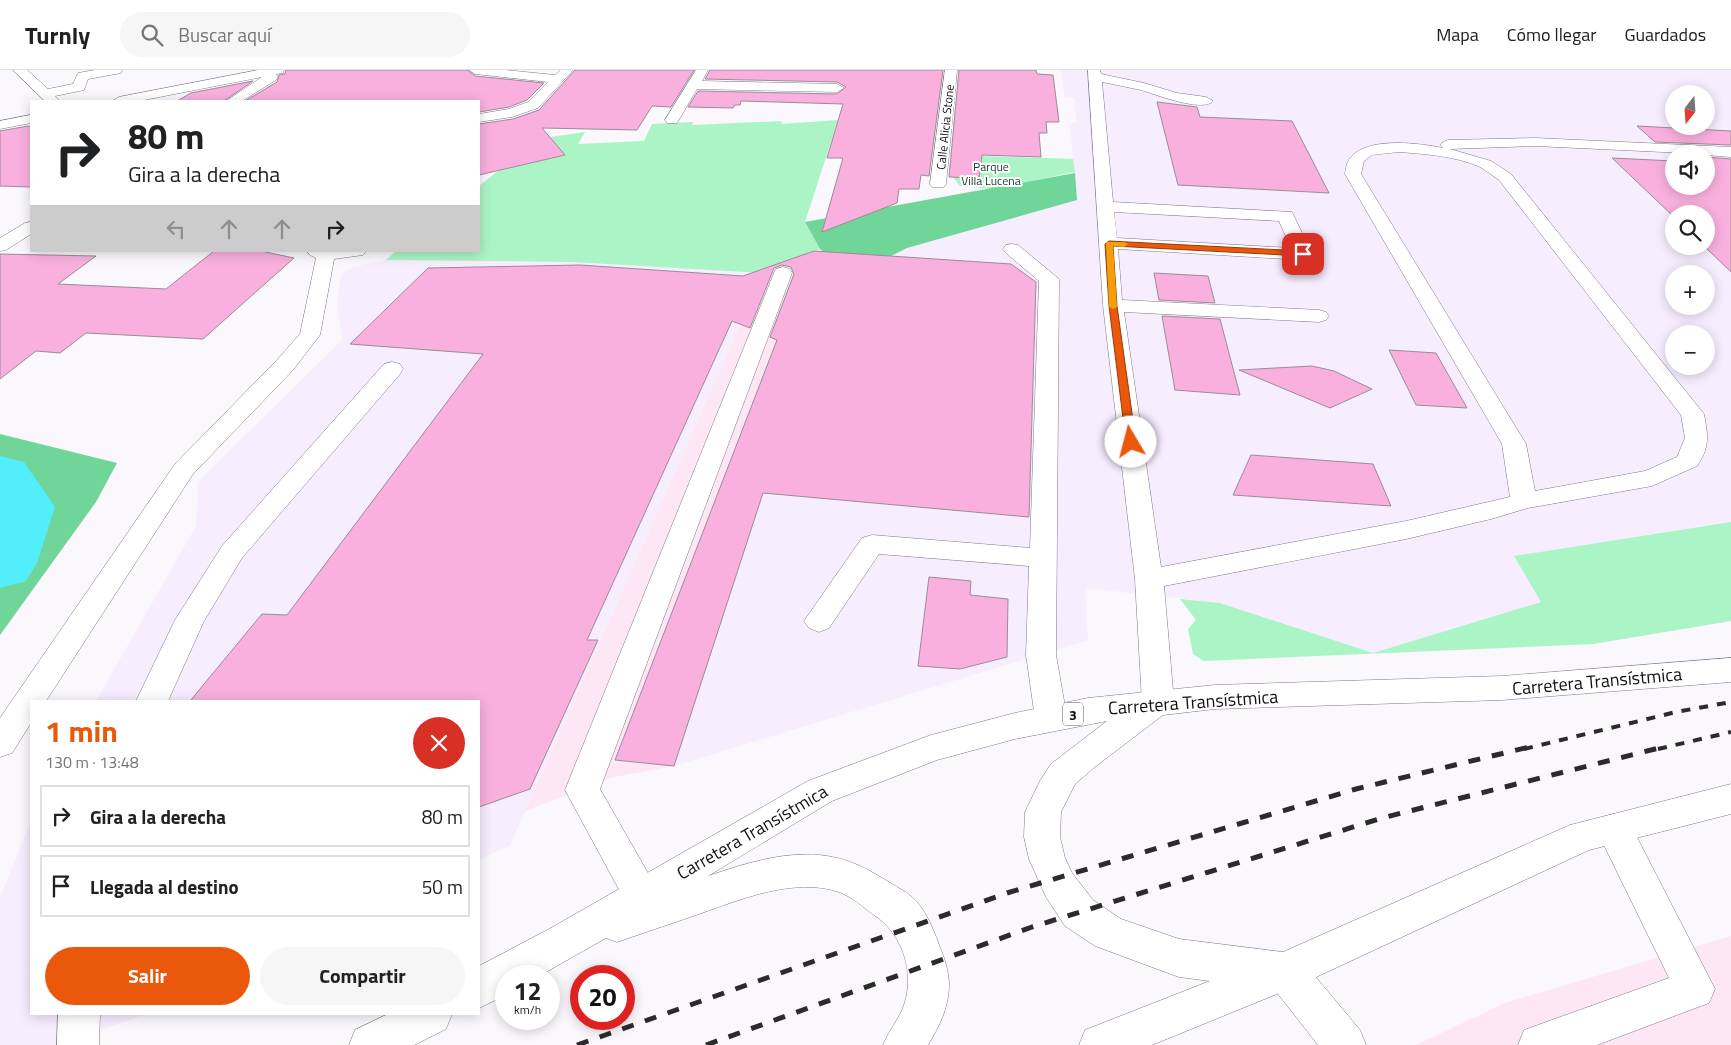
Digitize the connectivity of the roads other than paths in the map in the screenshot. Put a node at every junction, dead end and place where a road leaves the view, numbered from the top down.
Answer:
1 (19, 70) edge
2 (116, 70) edge
3 (278, 70) edge
4 (283, 70) edge
5 (475, 70) edge
6 (702, 70) edge
7 (951, 70) edge
8 (563, 74) edge
9 (1094, 74) edge
10 (694, 85) junction
11 (837, 88) dead end
12 (49, 98) edge
13 (124, 100) edge
14 (235, 100) edge
15 (1206, 101) dead end
16 (480, 118) edge
17 (30, 119) edge
18 (672, 120) dead end
19 (0, 125) edge
20 (1432, 150) junction
21 (1731, 152) edge
22 (938, 184) dead end
23 (1106, 208) junction
24 (30, 228) edge
25 (1109, 244) junction
26 (0, 246) edge
27 (1012, 249) dead end
28 (339, 252) edge
29 (321, 253) edge
30 (783, 273) dead end
31 (1113, 306) junction
32 (1319, 316) dead end
33 (392, 369) dead end
34 (1524, 501) junction
35 (1044, 558) junction
36 (1149, 579) junction
37 (819, 621) dead end
38 (1731, 670) edge
39 (152, 700) edge
40 (1158, 702) junction
41 (1052, 718) junction
42 (0, 744) edge
43 (1731, 799) edge
44 (1614, 829) junction
45 (642, 896) junction
46 (564, 941) junction
47 (1285, 972) junction
48 (480, 987) edge
49 (80, 1015) edge
50 (429, 1015) edge
51 (78, 1045) edge
52 (370, 1045) edge
53 (904, 1045) edge
54 (1100, 1045) edge
55 (1345, 1045) edge
56 (1539, 1045) edge

1 - 12 main road
2 - 12 main road
3 - 13 main road
4 - 14 main road
5 - 8 main road
6 - 10 main road
7 - 22 main road, Calle Alicia Stone
8 - 16 main road
9 - 15 main road
9 - 23 main road
10 - 11 main road
10 - 18 main road
17 - 19 main road
20 - 21 main road
20 - 34 main road
20 - 34 main road
23 - 25 main road
23 - 25 main road
24 - 26 main road
25 - 31 main road
27 - 35 main road
28 - 29 main road
29 - 42 main road
30 - 45 main road
31 - 32 main road
31 - 36 main road
33 - 39 main road
34 - 36 main road
35 - 37 main road
35 - 41 main road
36 - 40 main road
38 - 40 main road, Carretera Transístmica / 3
40 - 41 main road, Carretera Transístmica / 3
40 - 47 main road
41 - 45 main road, Carretera Transístmica / 3
43 - 44 main road
44 - 47 main road
44 - 56 main road
45 - 46 main road, Carretera Transístmica / 3
46 - 48 main road, Carretera Transístmica / 3
46 - 53 main road
47 - 54 main road
47 - 55 main road
49 - 51 main road
50 - 52 main road

